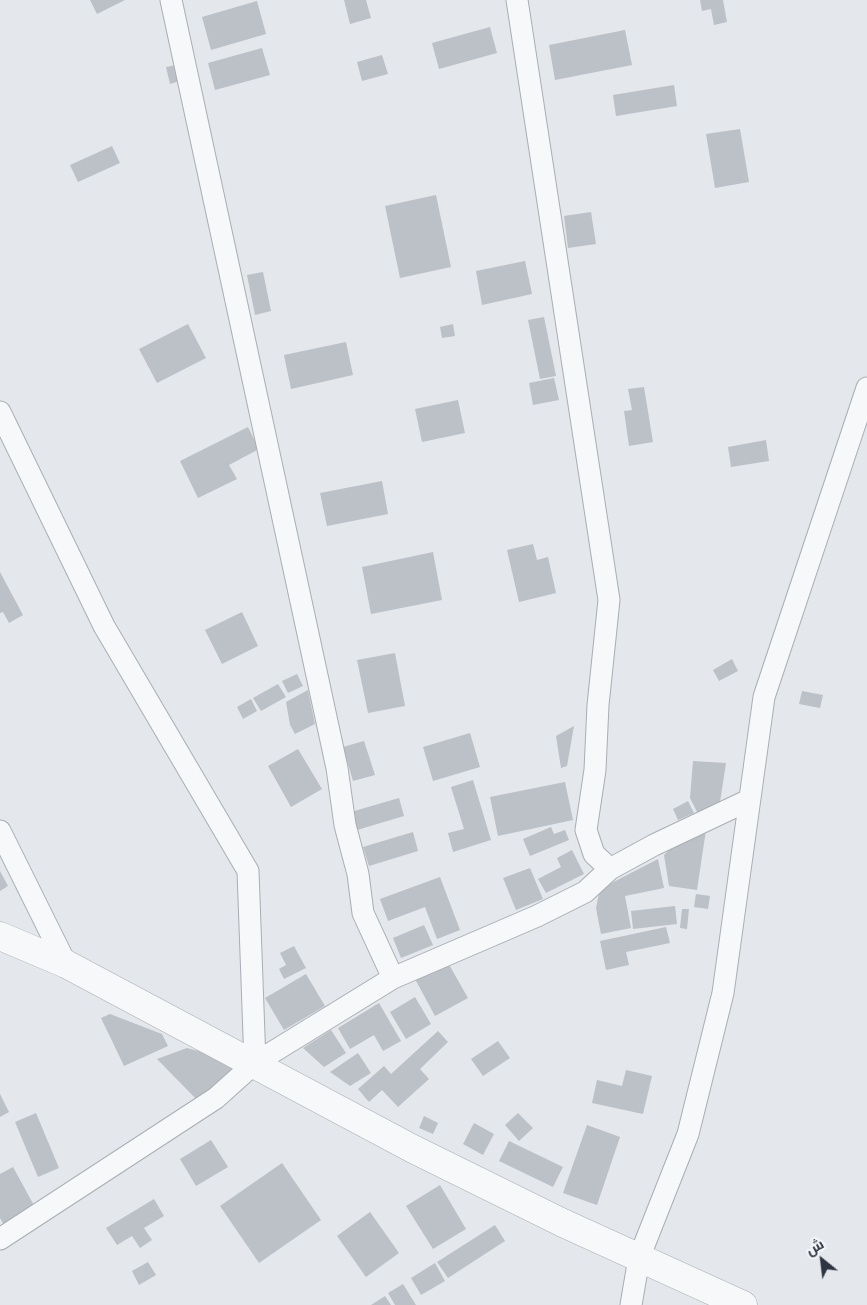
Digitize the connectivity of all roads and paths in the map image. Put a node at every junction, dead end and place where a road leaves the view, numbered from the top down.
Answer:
1 (171, 0) edge
2 (518, 0) edge
3 (867, 388) edge
4 (0, 412) edge
5 (750, 800) junction
6 (0, 831) edge
7 (610, 869) junction
8 (0, 936) edge
9 (66, 964) junction
10 (393, 978) junction
11 (255, 1063) junction
12 (0, 1239) edge
13 (639, 1258) junction
14 (631, 1305) edge
15 (743, 1305) edge

1 - 10 street
2 - 7 street
3 - 5 street
4 - 11 street
5 - 7 street
5 - 13 street
6 - 9 street
7 - 10 street
8 - 9 street
9 - 11 street
10 - 11 street
11 - 12 street
11 - 13 street
13 - 14 street
13 - 15 street

